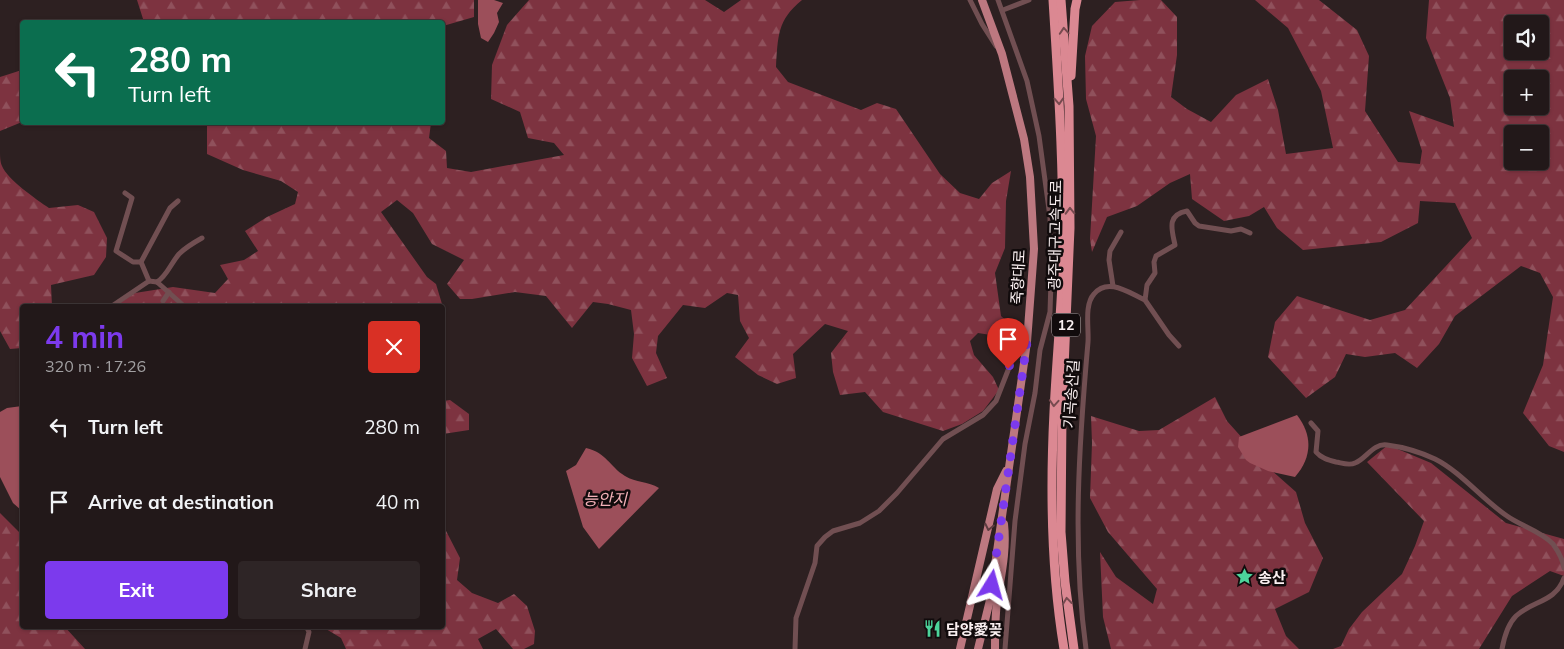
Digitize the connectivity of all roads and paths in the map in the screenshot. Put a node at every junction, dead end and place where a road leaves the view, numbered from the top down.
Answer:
1 (970, 0) edge
2 (982, 0) edge
3 (998, 0) edge
4 (1029, 0) edge
5 (1053, 0) edge
6 (1061, 0) edge
7 (1077, 0) edge
8 (1002, 10) junction
9 (1002, 54) junction
10 (1069, 106) junction
11 (125, 193) dead end
12 (178, 201) dead end
13 (1121, 232) dead end
14 (1250, 233) dead end
15 (202, 238) dead end
16 (141, 262) junction
17 (149, 281) junction
18 (157, 282) junction
19 (1113, 286) junction
20 (170, 292) junction
21 (1145, 300) junction
22 (163, 301) dead end
23 (115, 304) edge
24 (181, 304) edge
25 (1027, 342) junction
26 (1179, 346) dead end
27 (1311, 423) dead end
28 (1009, 465) junction
29 (1002, 514) junction
30 (1564, 568) edge
31 (1564, 578) edge
32 (308, 629) edge
33 (305, 649) edge
34 (795, 649) edge
35 (960, 649) edge
36 (978, 649) edge
37 (995, 649) edge
38 (1005, 649) edge
39 (1064, 649) edge
40 (1074, 649) edge
41 (1086, 649) edge
42 (1502, 649) edge

1 - 9 street
2 - 9 main road, 죽향대로
3 - 8 street
4 - 8 street
5 -> 39 highway, 광주대구고속도로 / 12
10 -> 6 highway, 광주대구고속도로 / 12
7 - 10 highway
8 - 38 street
9 - 25 main road, 죽향대로
40 -> 10 highway, 광주대구고속도로 / 12
11 - 16 street
12 - 16 street
13 - 19 street
14 - 21 street
15 - 18 street
16 - 17 street
17 - 18 street
17 - 23 street
18 - 20 street
19 - 21 street
19 - 41 street, 기곡송산길
20 - 22 street
20 - 24 street
21 - 26 street
25 - 28 main road, 죽향대로
25 - 34 street
27 - 30 street
28 - 29 main road, 죽향대로
28 -> 35 main road
29 - 36 main road, 죽향대로
29 - 37 main road
31 - 42 street
32 - 33 street

